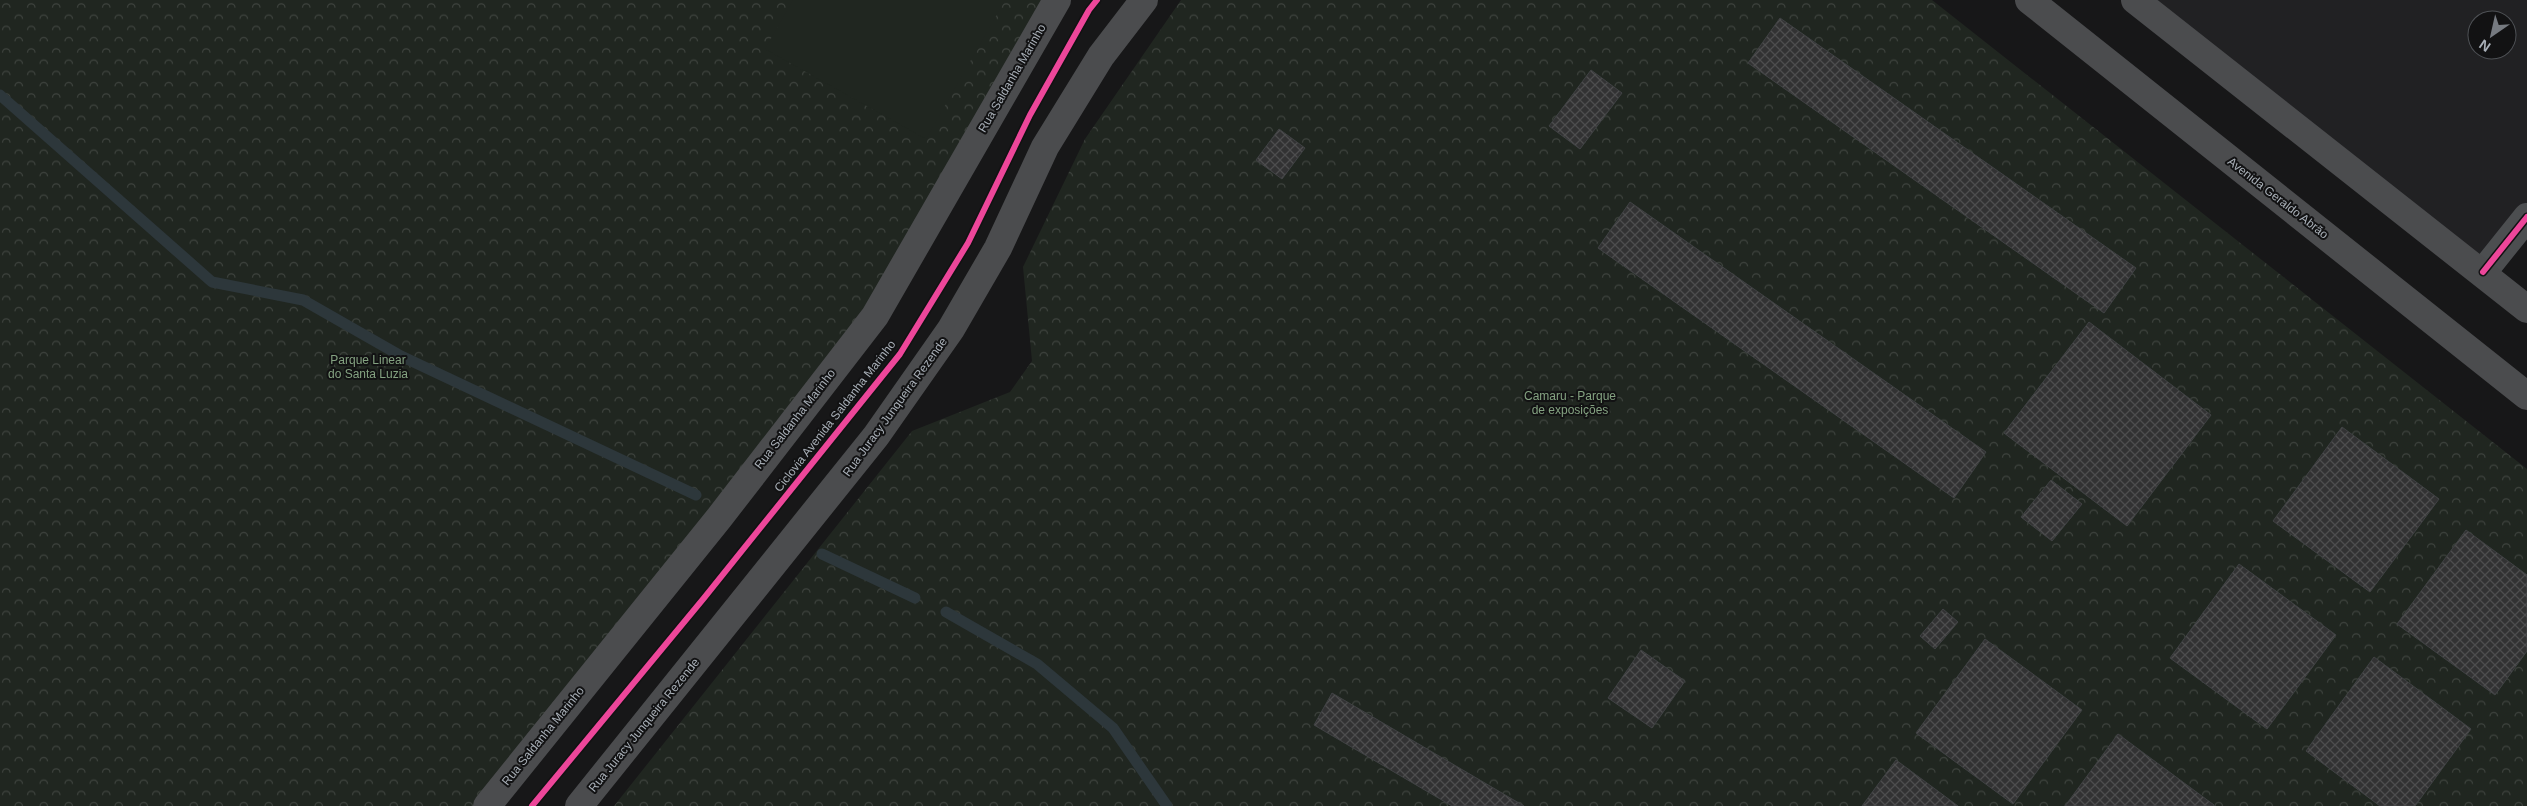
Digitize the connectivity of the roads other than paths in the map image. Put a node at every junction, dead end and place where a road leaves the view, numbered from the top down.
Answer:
1 (1057, 0) edge
2 (1144, 0) edge
3 (2029, 0) edge
4 (2135, 0) edge
5 (2527, 217) edge
6 (2483, 272) junction
7 (2527, 309) edge
8 (2527, 396) edge
9 (487, 806) edge
10 (579, 806) edge

1 - 9 main road, Rua Saldanha Marinho
2 - 10 main road, Rua Juracy Junqueira Rezende
3 - 8 main road, Avenida Geraldo Abrão
4 - 6 main road
5 - 6 street
6 - 7 main road

